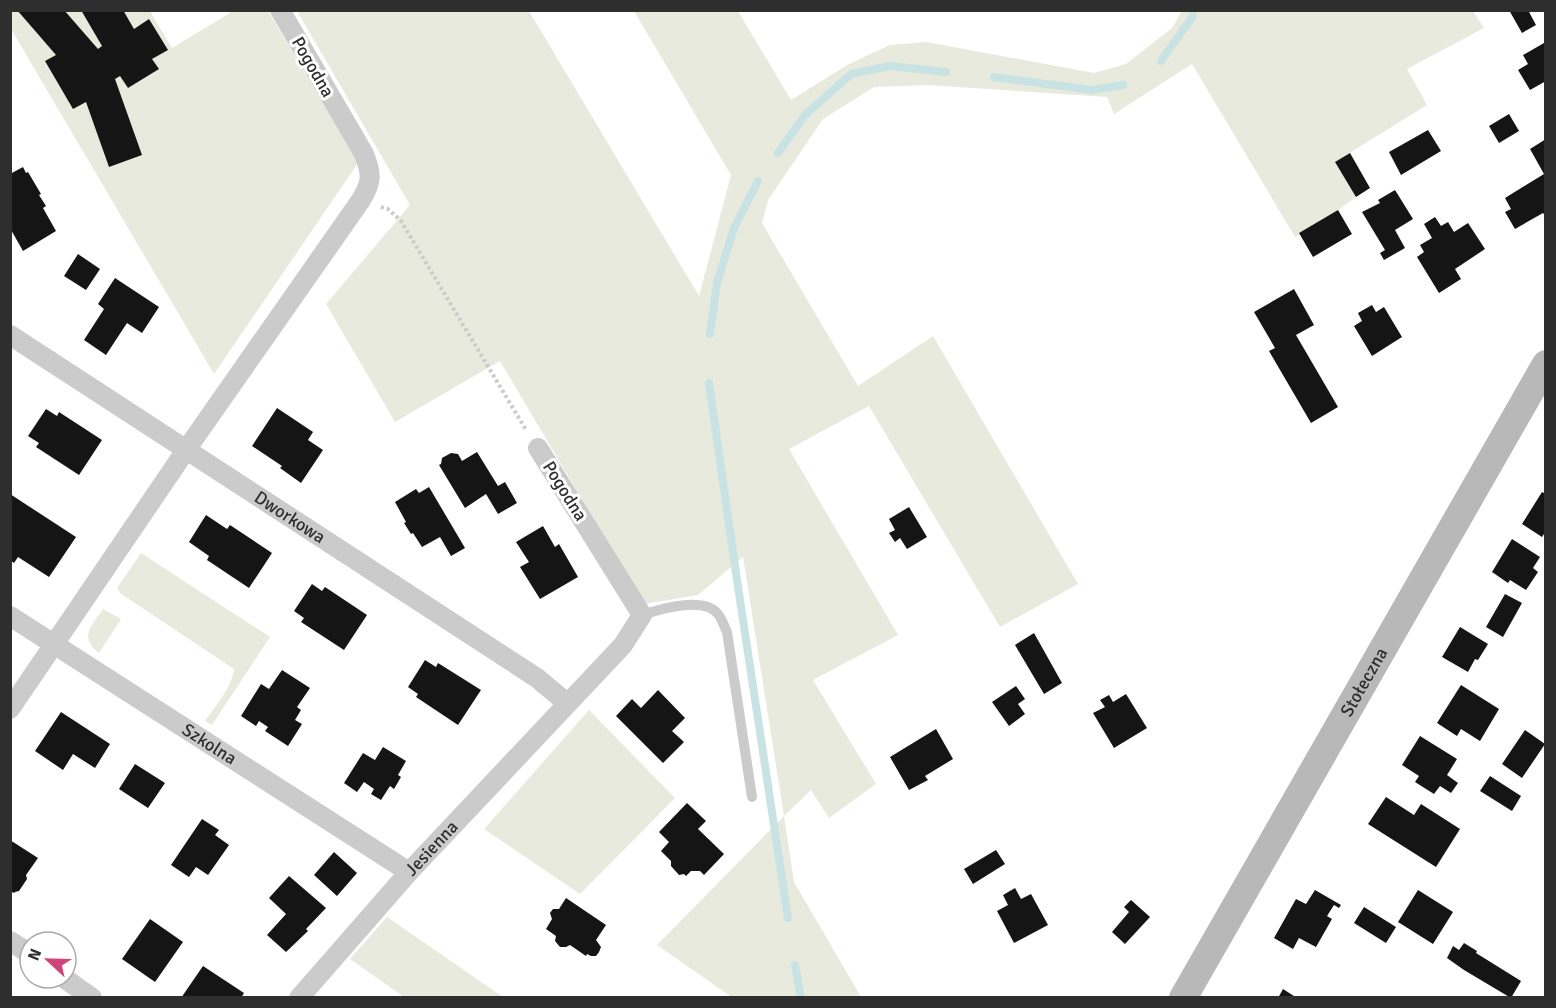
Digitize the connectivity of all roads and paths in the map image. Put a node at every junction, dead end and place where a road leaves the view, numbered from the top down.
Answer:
1 (280, 10) edge
2 (361, 200) junction
3 (10, 317) edge
4 (10, 335) edge
5 (28, 346) junction
6 (1545, 364) edge
7 (538, 448) joint
8 (186, 450) junction
9 (642, 615) junction
10 (10, 616) edge
11 (55, 645) junction
12 (567, 703) junction
13 (10, 710) edge
14 (752, 797) dead end
15 (409, 873) junction
16 (78, 988) edge
17 (92, 998) edge
18 (299, 998) edge
19 (1183, 998) edge

1 - 2 street, Pogodna
2 - 7 path, Pogodna
2 - 8 street
3 - 5 street
4 - 5 street, Dworkowa
5 - 8 street, Dworkowa
6 - 19 main road, Stołeczna
7 - 9 street, Pogodna
8 - 11 street
8 - 12 street, Dworkowa
9 - 12 street, Jesienna
9 - 14 lane
10 - 11 street, Szkolna
11 - 13 street
11 - 15 street, Szkolna
12 - 15 street, Jesienna
15 - 18 street, Jesienna
16 - 17 street

